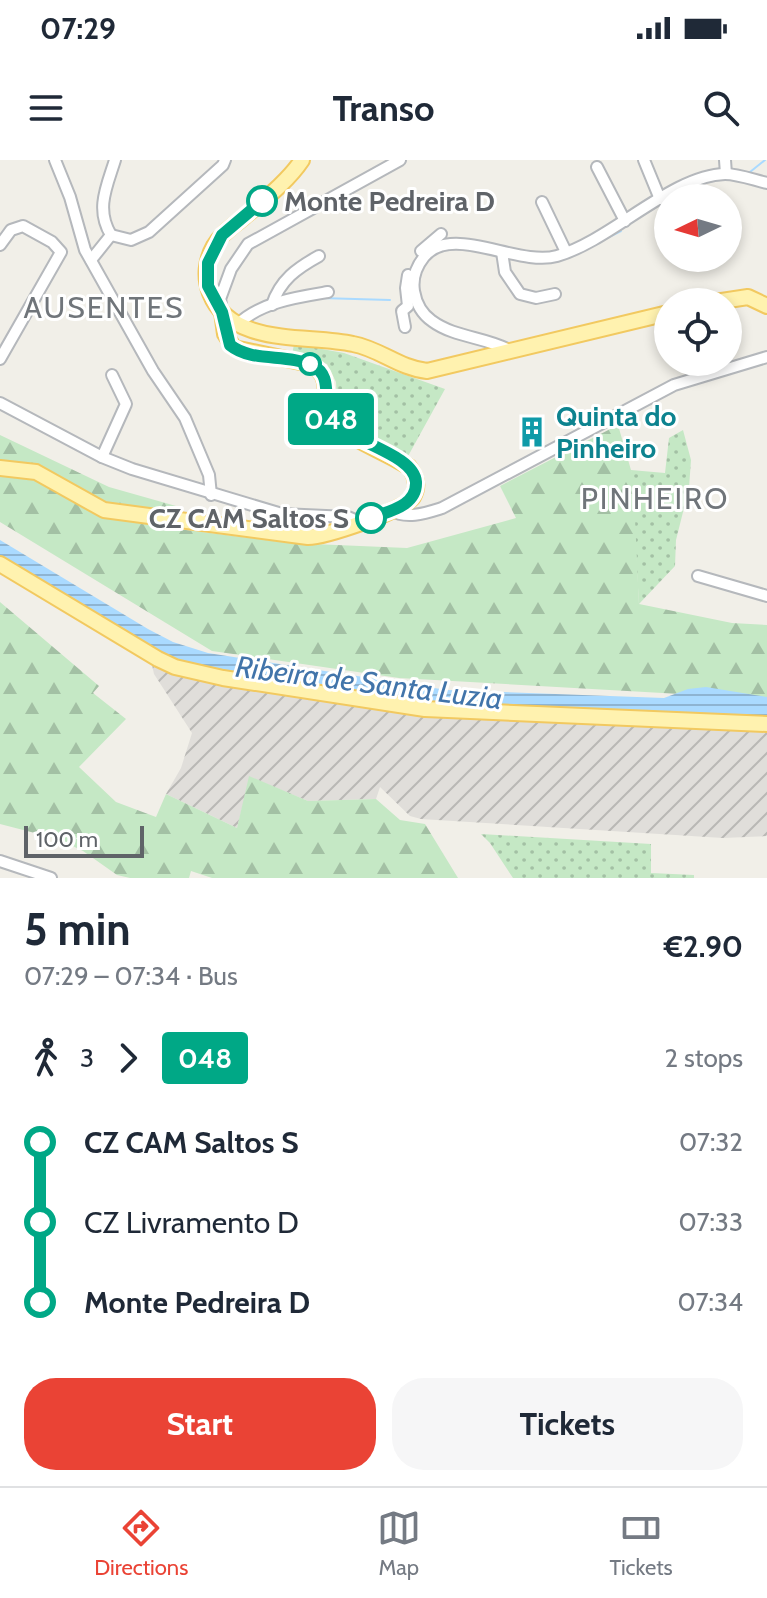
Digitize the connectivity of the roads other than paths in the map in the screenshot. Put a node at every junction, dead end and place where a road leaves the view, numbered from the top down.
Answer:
1 (55, 160) edge
2 (115, 160) edge
3 (225, 160) edge
4 (302, 160) edge
5 (400, 160) edge
6 (644, 160) edge
7 (725, 160) edge
8 (597, 167) dead end
9 (726, 174) junction
10 (767, 183) edge
11 (654, 184) edge
12 (688, 184) edge
13 (542, 202) dead end
14 (654, 203) edge
15 (625, 221) junction
16 (441, 234) dead end
17 (111, 235) junction
18 (0, 245) edge
19 (502, 252) junction
20 (566, 252) junction
21 (319, 256) dead end
22 (91, 260) junction
23 (328, 292) dead end
24 (555, 294) dead end
25 (742, 298) edge
26 (272, 305) junction
27 (408, 306) junction
28 (767, 306) edge
29 (222, 312) junction
30 (654, 317) edge
31 (430, 320) junction
32 (238, 324) junction
33 (405, 327) dead end
34 (513, 352) junction
35 (767, 357) edge
36 (0, 359) edge
37 (112, 375) dead end
38 (0, 403) edge
39 (102, 457) junction
40 (0, 468) edge
41 (211, 495) junction
42 (391, 510) junction
43 (360, 522) junction
44 (0, 564) edge
45 (698, 576) dead end
46 (767, 596) edge
47 (767, 724) edge
48 (0, 861) edge
49 (51, 878) edge

1 - 22 street
2 - 17 street
3 - 17 street
4 - 29 main road
5 - 29 street
6 - 11 street
7 - 9 street
8 - 15 street
9 - 10 street
9 - 12 street
13 - 20 street
14 - 15 street
15 - 20 street
16 - 27 street
17 - 22 street
18 - 36 street
19 - 20 street
19 - 24 street
19 - 31 street
21 - 26 street
22 - 41 street
23 - 26 street
25 - 28 main road
26 - 32 street
27 - 31 street
27 - 33 street
29 - 32 main road
29 - 42 main road
30 - 34 main road
31 - 34 street
32 - 34 main road
35 - 42 street
37 - 39 street
38 - 39 street
39 - 41 street
40 - 43 main road
41 - 43 street
42 - 43 main road
44 - 47 main road
45 - 46 street
48 - 49 street

